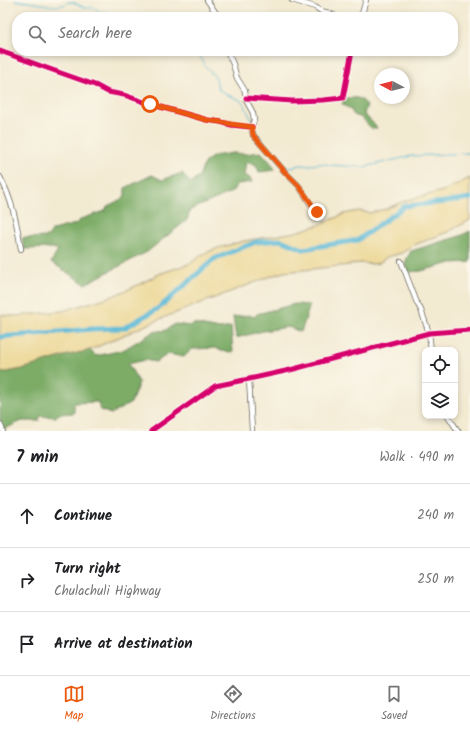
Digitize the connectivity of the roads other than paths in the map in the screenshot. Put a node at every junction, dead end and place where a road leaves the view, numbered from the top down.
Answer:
1 (207, 0) edge
2 (292, 0) edge
3 (366, 0) edge
4 (215, 12) edge
5 (325, 12) edge
6 (362, 12) edge
7 (0, 51) edge
8 (12, 55) edge
9 (14, 56) edge
10 (229, 56) edge
11 (351, 56) edge
12 (246, 98) junction
13 (252, 127) junction
14 (0, 177) edge
15 (321, 214) dead end
16 (21, 249) dead end
17 (401, 261) dead end
18 (470, 330) edge
19 (429, 333) junction
20 (431, 347) edge
21 (249, 379) junction
22 (450, 419) edge
23 (0, 424) edge
24 (3, 431) edge
25 (151, 431) edge
26 (252, 431) edge
27 (458, 431) edge

1 - 4 street
2 - 5 street
3 - 6 street
7 - 8 street
9 - 13 street
10 - 12 street
11 - 12 street
12 - 13 street
13 - 15 street
14 - 16 street
17 - 19 street
18 - 19 street
19 - 20 street
19 - 21 street
21 - 25 street
21 - 26 street
22 - 27 street
23 - 24 street

